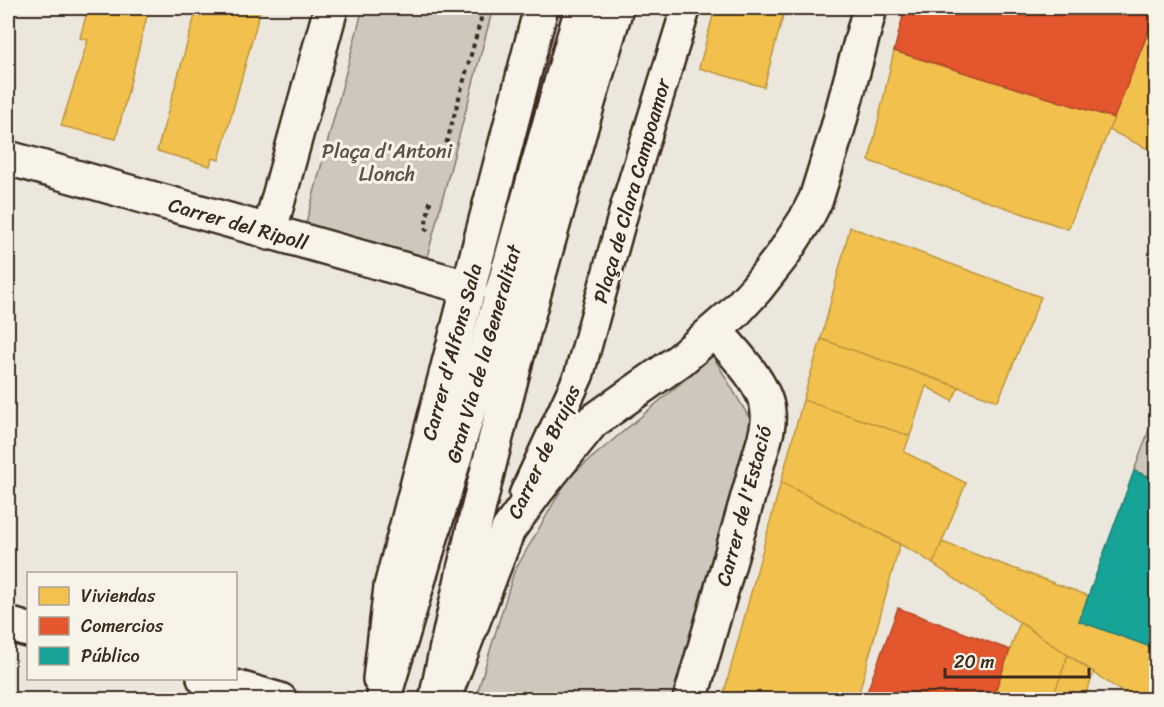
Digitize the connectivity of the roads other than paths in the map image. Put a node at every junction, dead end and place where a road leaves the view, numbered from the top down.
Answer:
1 (331, 8) edge
2 (541, 8) edge
3 (582, 8) edge
4 (616, 8) edge
5 (686, 8) edge
6 (870, 8) edge
7 (8, 159) edge
8 (268, 232) junction
9 (470, 288) junction
10 (715, 331) junction
11 (579, 375) joint
12 (508, 530) junction
13 (8, 624) edge
14 (27, 630) edge
15 (211, 680) edge
16 (280, 699) edge
17 (377, 699) edge
18 (383, 699) edge
19 (436, 699) edge
20 (443, 699) edge
21 (690, 699) edge

1 - 8 street
2 - 9 street, Carrer d'Alfons Sala
3 - 18 street, Gran Via de la Generalitat
4 - 19 street, Gran Via de la Generalitat
5 - 11 lane, Plaça de Clara Campoamor
6 - 10 street
7 - 8 street, Carrer del Ripoll
8 - 9 street, Carrer del Ripoll
9 - 17 street, Carrer d'Alfons Sala
10 - 12 street, Carrer de Brujas
10 - 21 street, Carrer de l'Estació
11 - 12 lane, Carrer de Brujas
12 - 20 street, Carrer de Brujas
13 - 14 street
15 - 16 street

